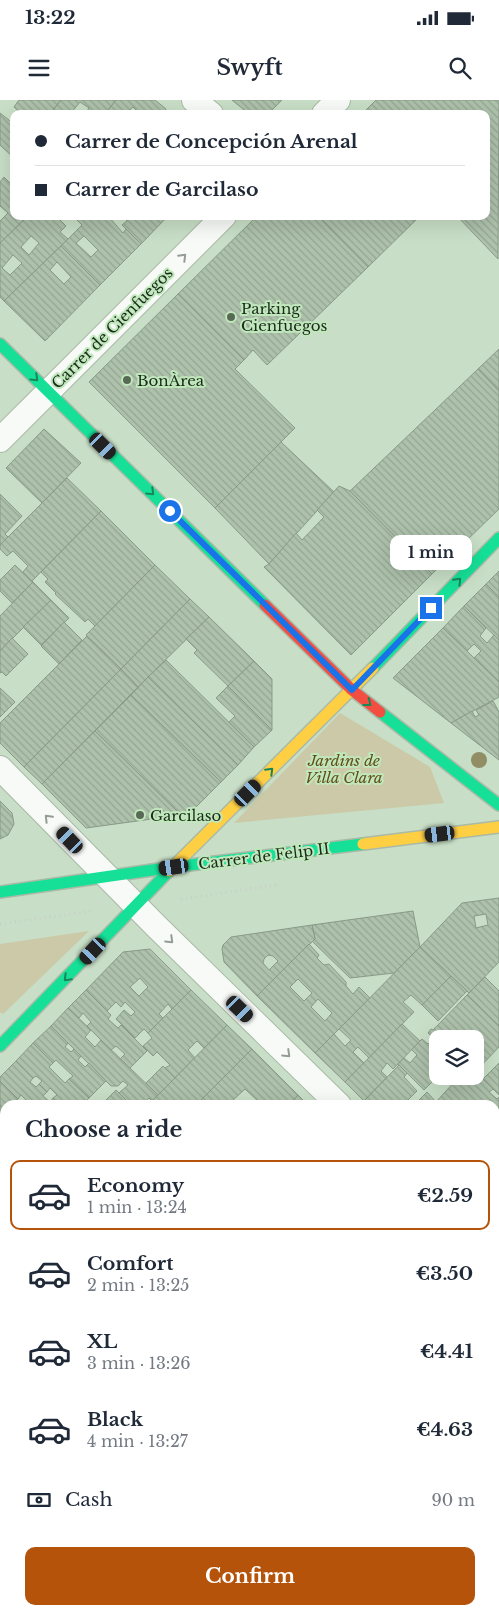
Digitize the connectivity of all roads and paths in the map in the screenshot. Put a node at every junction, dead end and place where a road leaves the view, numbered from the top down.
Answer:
1 (194, 100) edge
2 (338, 100) edge
3 (206, 110) edge
4 (328, 110) edge
5 (220, 220) edge
6 (0, 344) edge
7 (49, 391) junction
8 (0, 440) edge
9 (499, 538) edge
10 (352, 690) junction
11 (0, 768) edge
12 (499, 805) edge
13 (499, 827) edge
14 (174, 867) junction
15 (107, 877) junction
16 (0, 892) edge
17 (137, 905) junction
18 (61, 916) dead end
19 (0, 924) edge
20 (0, 1046) edge
21 (334, 1100) edge

1 - 3 street
2 - 4 street
7 -> 5 street, Carrer de Cienfuegos
6 -> 7 street
7 - 8 street, Carrer de Cienfuegos
7 -> 10 street
10 -> 9 street
10 -> 12 street
14 -> 10 street
15 -> 11 street
13 - 14 street, Carrer de Felip II
14 - 15 street, Carrer de Felip II
14 - 17 street
15 - 16 street, Carrer de Felip II
15 - 17 street
17 -> 20 street
17 -> 21 street
18 - 19 path

